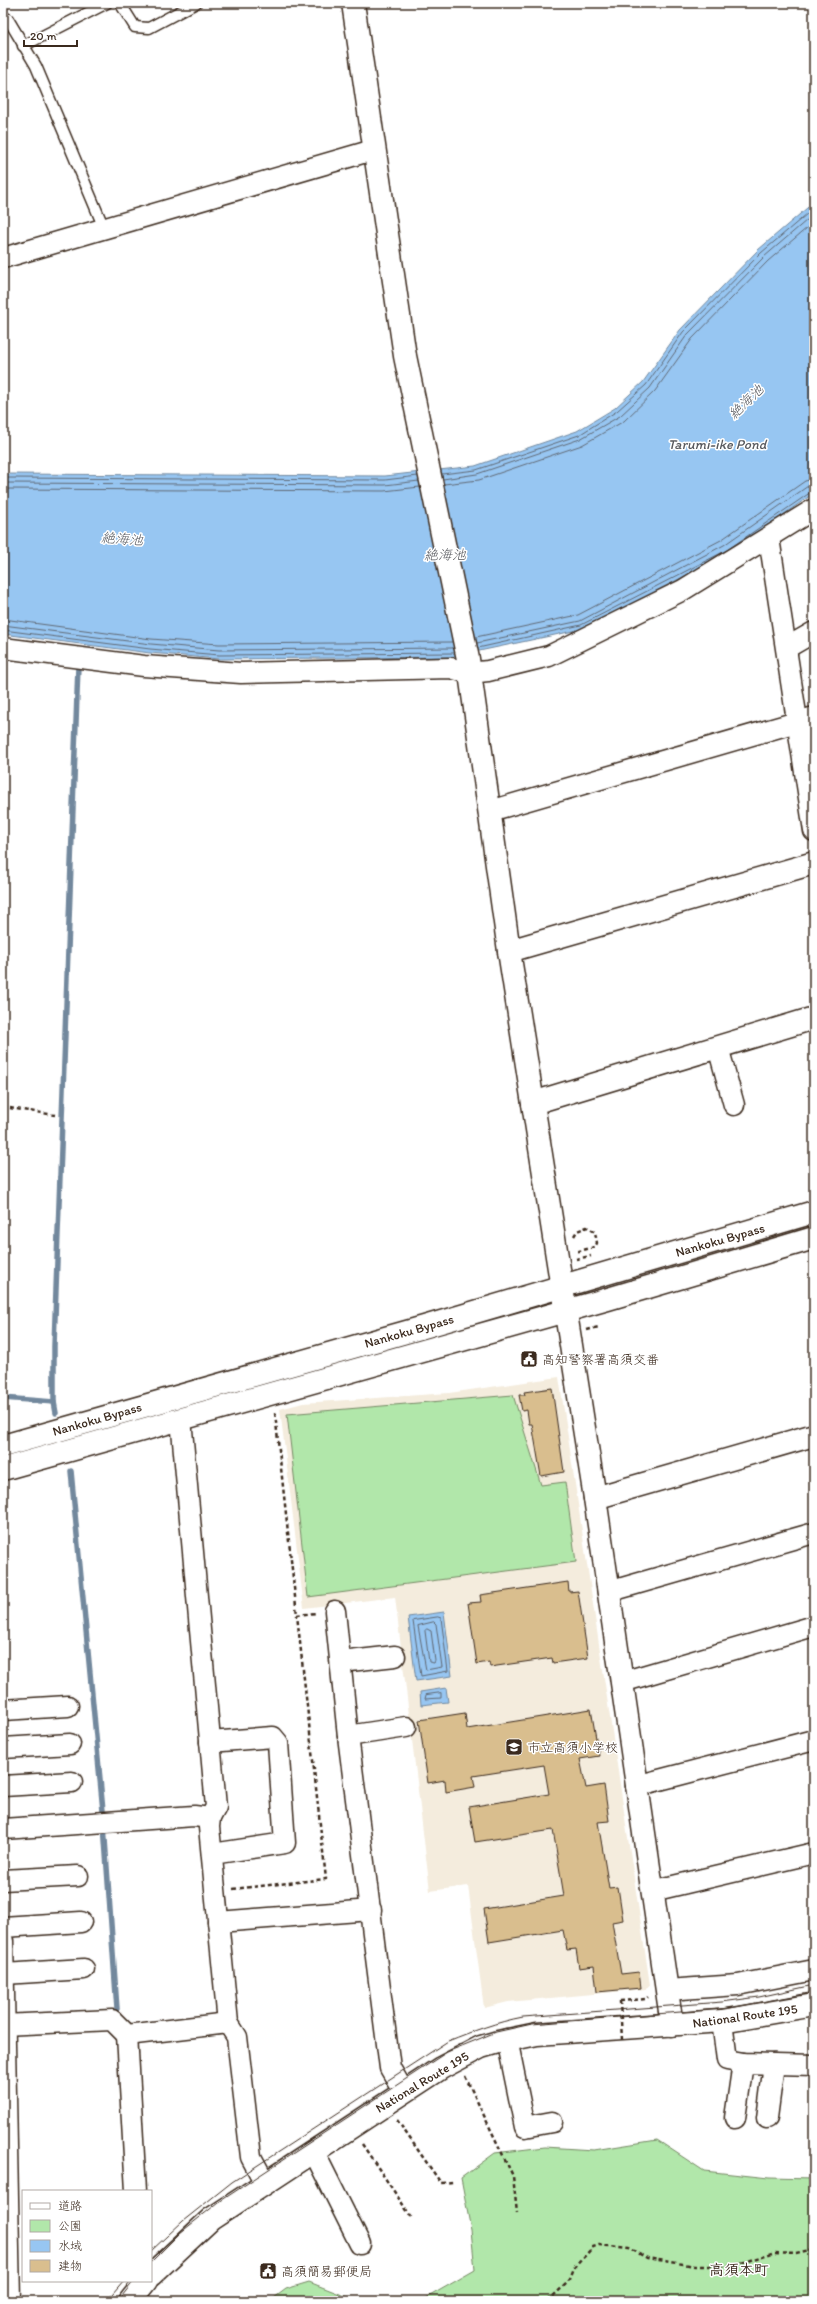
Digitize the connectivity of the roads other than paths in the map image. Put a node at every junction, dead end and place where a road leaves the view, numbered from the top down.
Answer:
1 (107, 3) edge
2 (120, 3) edge
3 (196, 3) edge
4 (353, 3) edge
5 (3, 17) edge
6 (24, 46) junction
7 (373, 150) junction
8 (104, 228) junction
9 (3, 258) edge
10 (814, 509) edge
11 (769, 538) junction
12 (814, 632) edge
13 (788, 647) junction
14 (3, 648) edge
15 (469, 666) junction
16 (806, 719) edge
17 (490, 810) junction
18 (814, 831) edge
19 (814, 863) edge
20 (509, 951) junction
21 (814, 1018) edge
22 (718, 1047) junction
23 (533, 1103) junction
24 (734, 1105) dead end
25 (814, 1212) edge
26 (814, 1238) edge
27 (561, 1285) junction
28 (565, 1311) junction
29 (181, 1419) junction
30 (814, 1435) edge
31 (3, 1446) edge
32 (3, 1470) edge
33 (595, 1498) junction
34 (814, 1533) edge
35 (608, 1592) junction
36 (335, 1611) road end
37 (814, 1626) edge
38 (395, 1656) dead end
39 (341, 1662) junction
40 (622, 1682) junction
41 (68, 1706) dead end
42 (3, 1710) edge
43 (406, 1727) dead end
44 (348, 1736) junction
45 (814, 1740) edge
46 (210, 1742) junction
47 (70, 1744) dead end
48 (3, 1748) edge
49 (72, 1782) dead end
50 (3, 1786) edge
51 (636, 1786) junction
52 (210, 1818) junction
53 (3, 1829) edge
54 (814, 1853) edge
55 (212, 1854) junction
56 (78, 1876) dead end
57 (3, 1880) edge
58 (652, 1891) junction
59 (370, 1910) junction
60 (81, 1922) dead end
61 (218, 1922) junction
62 (3, 1927) edge
63 (3, 1941) edge
64 (84, 1970) dead end
65 (814, 1970) edge
66 (4, 1974) junction
67 (667, 1990) junction
68 (814, 2005) edge
69 (722, 2021) junction
70 (228, 2023) junction
71 (4, 2025) edge
72 (672, 2025) junction
73 (127, 2035) junction
74 (507, 2039) junction
75 (743, 2063) junction
76 (774, 2064) junction
77 (814, 2065) edge
78 (404, 2092) junction
79 (735, 2118) dead end
80 (767, 2118) dead end
81 (552, 2122) dead end
82 (314, 2152) junction
83 (265, 2183) junction
84 (136, 2190) edge
85 (360, 2244) dead end
86 (152, 2273) edge
87 (145, 2282) edge
88 (10, 2301) edge
89 (130, 2301) edge

1 - 6 lane
2 - 3 lane
4 - 7 main road
5 - 6 lane
6 - 8 lane
7 - 8 street
7 - 15 main road
8 - 9 street
10 - 11 street
11 - 13 street
11 - 15 street
12 - 13 street
13 - 16 street
14 - 15 street
15 - 17 main road
16 - 17 street
16 - 18 street
17 - 20 main road
19 - 20 main road
20 - 23 main road
21 - 22 main road
22 - 23 main road
22 - 24 street
23 - 27 main road
25 - 27 main road, Nankoku Bypass
26 - 28 main road, Nankoku Bypass
27 - 28 main road
27 - 31 main road, Nankoku Bypass
28 - 29 main road, Nankoku Bypass
28 - 33 main road
29 - 32 main road, Nankoku Bypass
29 - 46 street
30 - 33 main road
33 - 35 main road
34 - 35 street
35 - 40 main road
36 - 39 street
37 - 40 street
38 - 39 street
39 - 44 street
40 - 51 main road
41 - 42 street
43 - 44 street
44 - 59 street
45 - 51 street
46 - 52 street
46 - 55 street
47 - 48 street
49 - 50 street
51 - 58 main road
52 - 53 street
52 - 55 street
54 - 58 street
55 - 61 street
56 - 57 street
58 - 67 main road
59 - 61 street
59 - 78 street
60 - 62 street
61 - 70 street
63 - 66 street
64 - 66 street
65 - 67 street
66 - 71 street
67 - 72 main road
68 - 69 main road, National Route 195
69 - 72 main road, National Route 195
69 - 75 street
70 - 73 street
70 - 83 street
71 - 73 street
71 - 88 street
72 - 74 main road, National Route 195
73 - 84 street
74 - 78 main road, National Route 195
74 - 81 street
75 - 76 street
75 - 79 street
76 - 77 street
76 - 80 street
78 - 82 main road, National Route 195
82 - 83 main road, National Route 195
82 - 85 street
83 - 86 main road, National Route 195
87 - 89 main road, National Route 195

